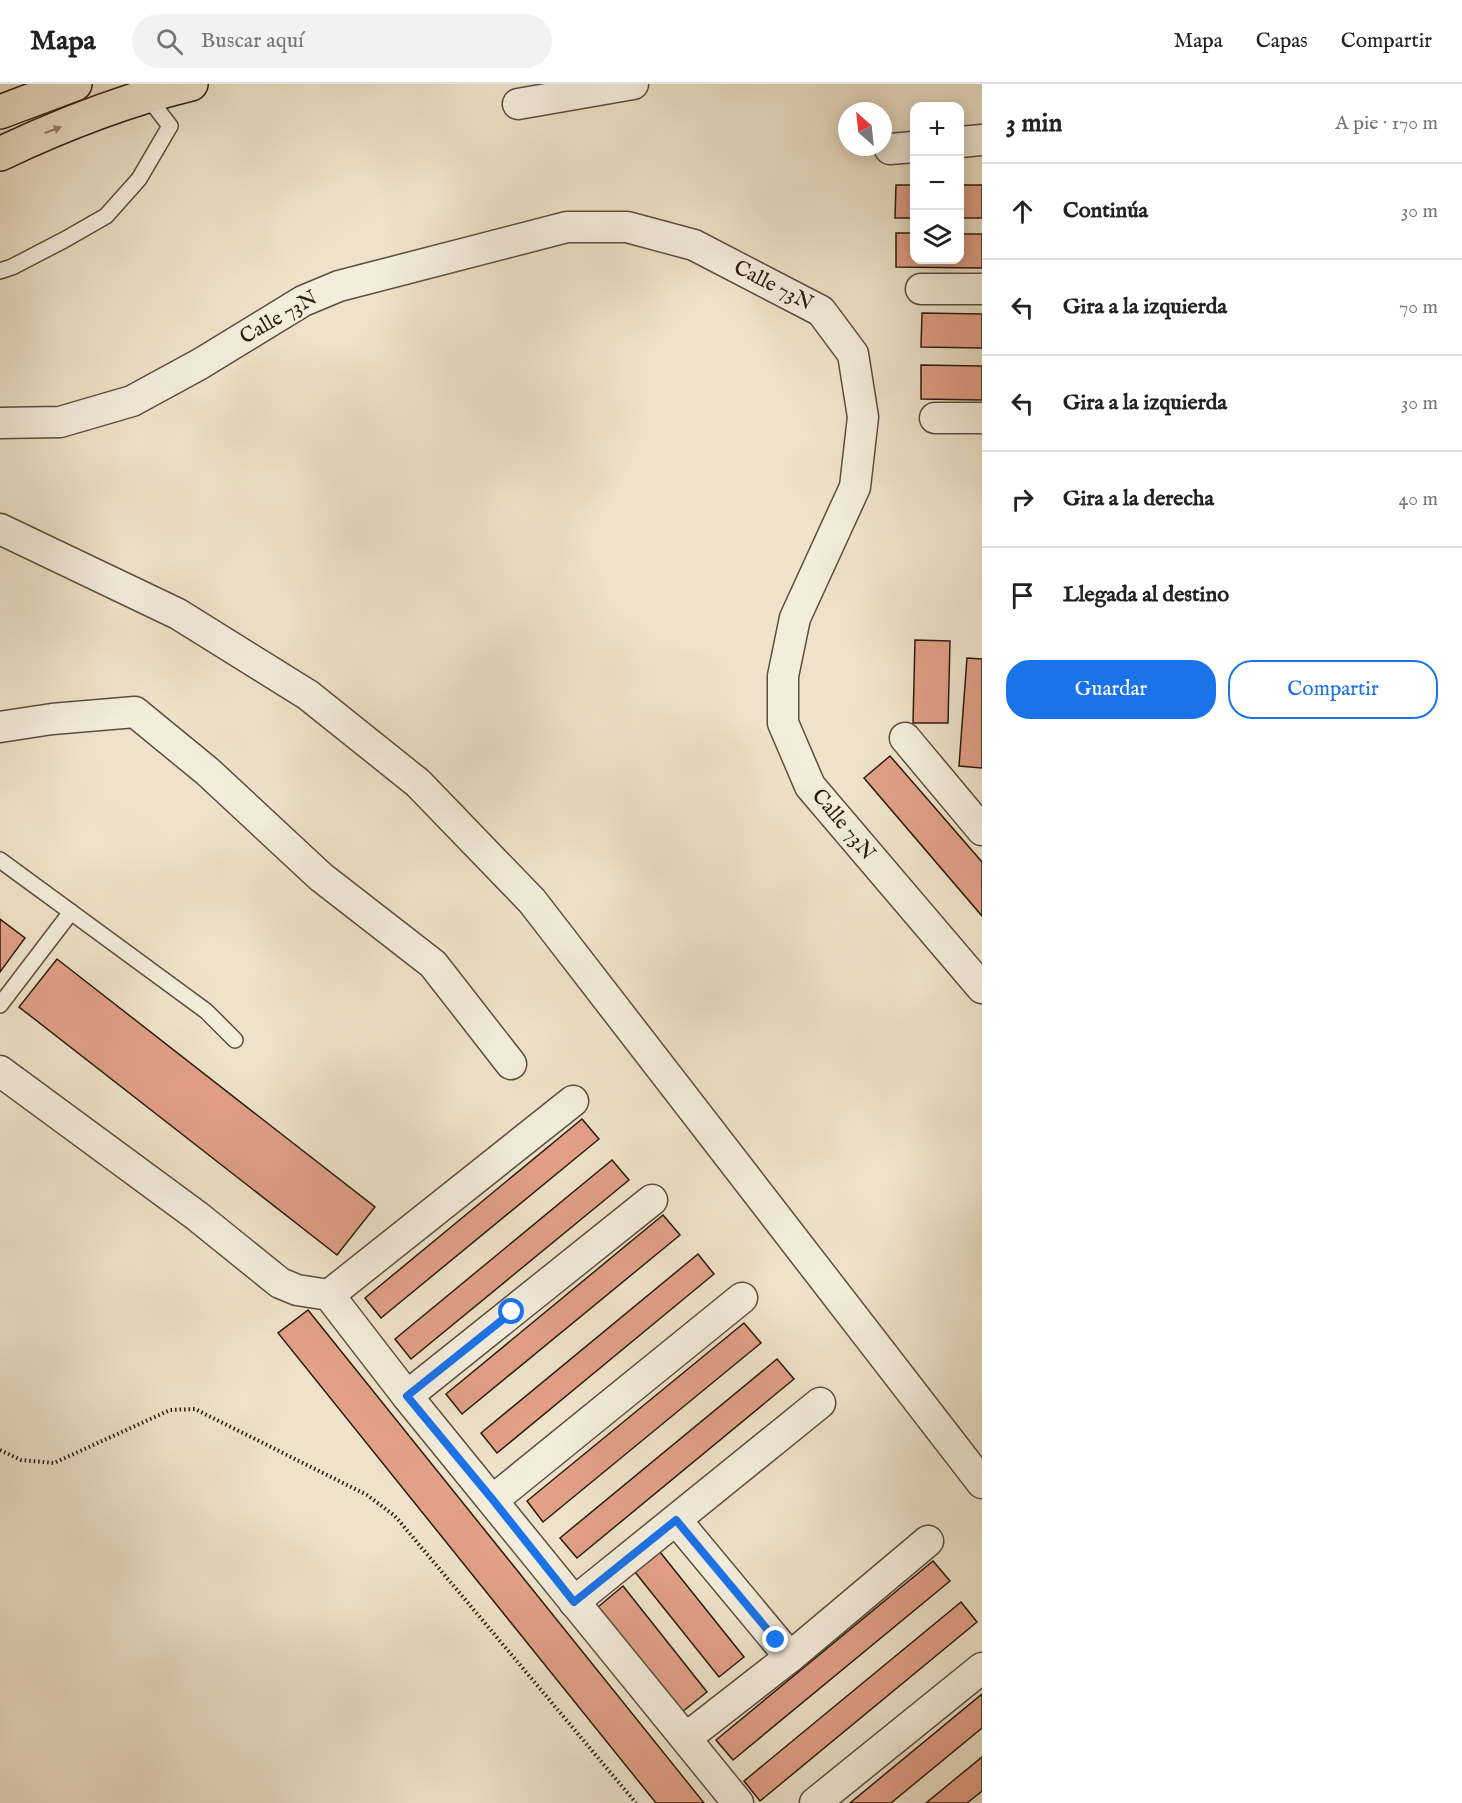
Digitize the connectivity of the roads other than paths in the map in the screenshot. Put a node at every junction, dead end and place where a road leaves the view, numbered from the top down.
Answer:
1 (75, 84) edge
2 (191, 84) edge
3 (633, 84) edge
4 (146, 94) junction
5 (518, 104) dead end
6 (0, 112) edge
7 (982, 140) edge
8 (964, 142) edge
9 (0, 154) edge
10 (0, 271) edge
11 (921, 288) dead end
12 (982, 289) edge
13 (935, 418) dead end
14 (982, 418) edge
15 (0, 423) edge
16 (0, 529) edge
17 (0, 727) edge
18 (905, 738) dead end
19 (982, 830) edge
20 (0, 860) edge
21 (72, 912) junction
22 (982, 988) edge
23 (0, 1005) edge
24 (235, 1040) dead end
25 (511, 1064) dead end
26 (0, 1071) edge
27 (573, 1101) dead end
28 (652, 1200) dead end
29 (329, 1295) junction
30 (742, 1298) dead end
31 (407, 1396) junction
32 (820, 1403) dead end
33 (982, 1483) edge
34 (493, 1500) junction
35 (676, 1520) junction
36 (928, 1541) dead end
37 (574, 1602) junction
38 (790, 1657) junction
39 (982, 1668) edge
40 (686, 1738) junction
41 (738, 1803) edge
42 (815, 1803) edge

1 - 6 highway
2 - 4 highway
3 - 5 street
9 -> 4 highway
4 - 10 lane
7 - 8 street
11 - 12 street
13 - 14 street
15 - 22 street, Calle 73N
16 - 33 street
17 - 25 street
18 - 19 street
20 - 21 lane
21 - 23 lane
21 - 24 lane
26 - 29 street
27 - 29 street
28 - 31 street
29 - 31 street
30 - 34 street
31 - 34 street
32 - 35 street
34 - 37 street
35 - 37 street
35 - 38 street
36 - 38 street
37 - 40 street
38 - 40 street
39 - 42 street
40 - 41 street

